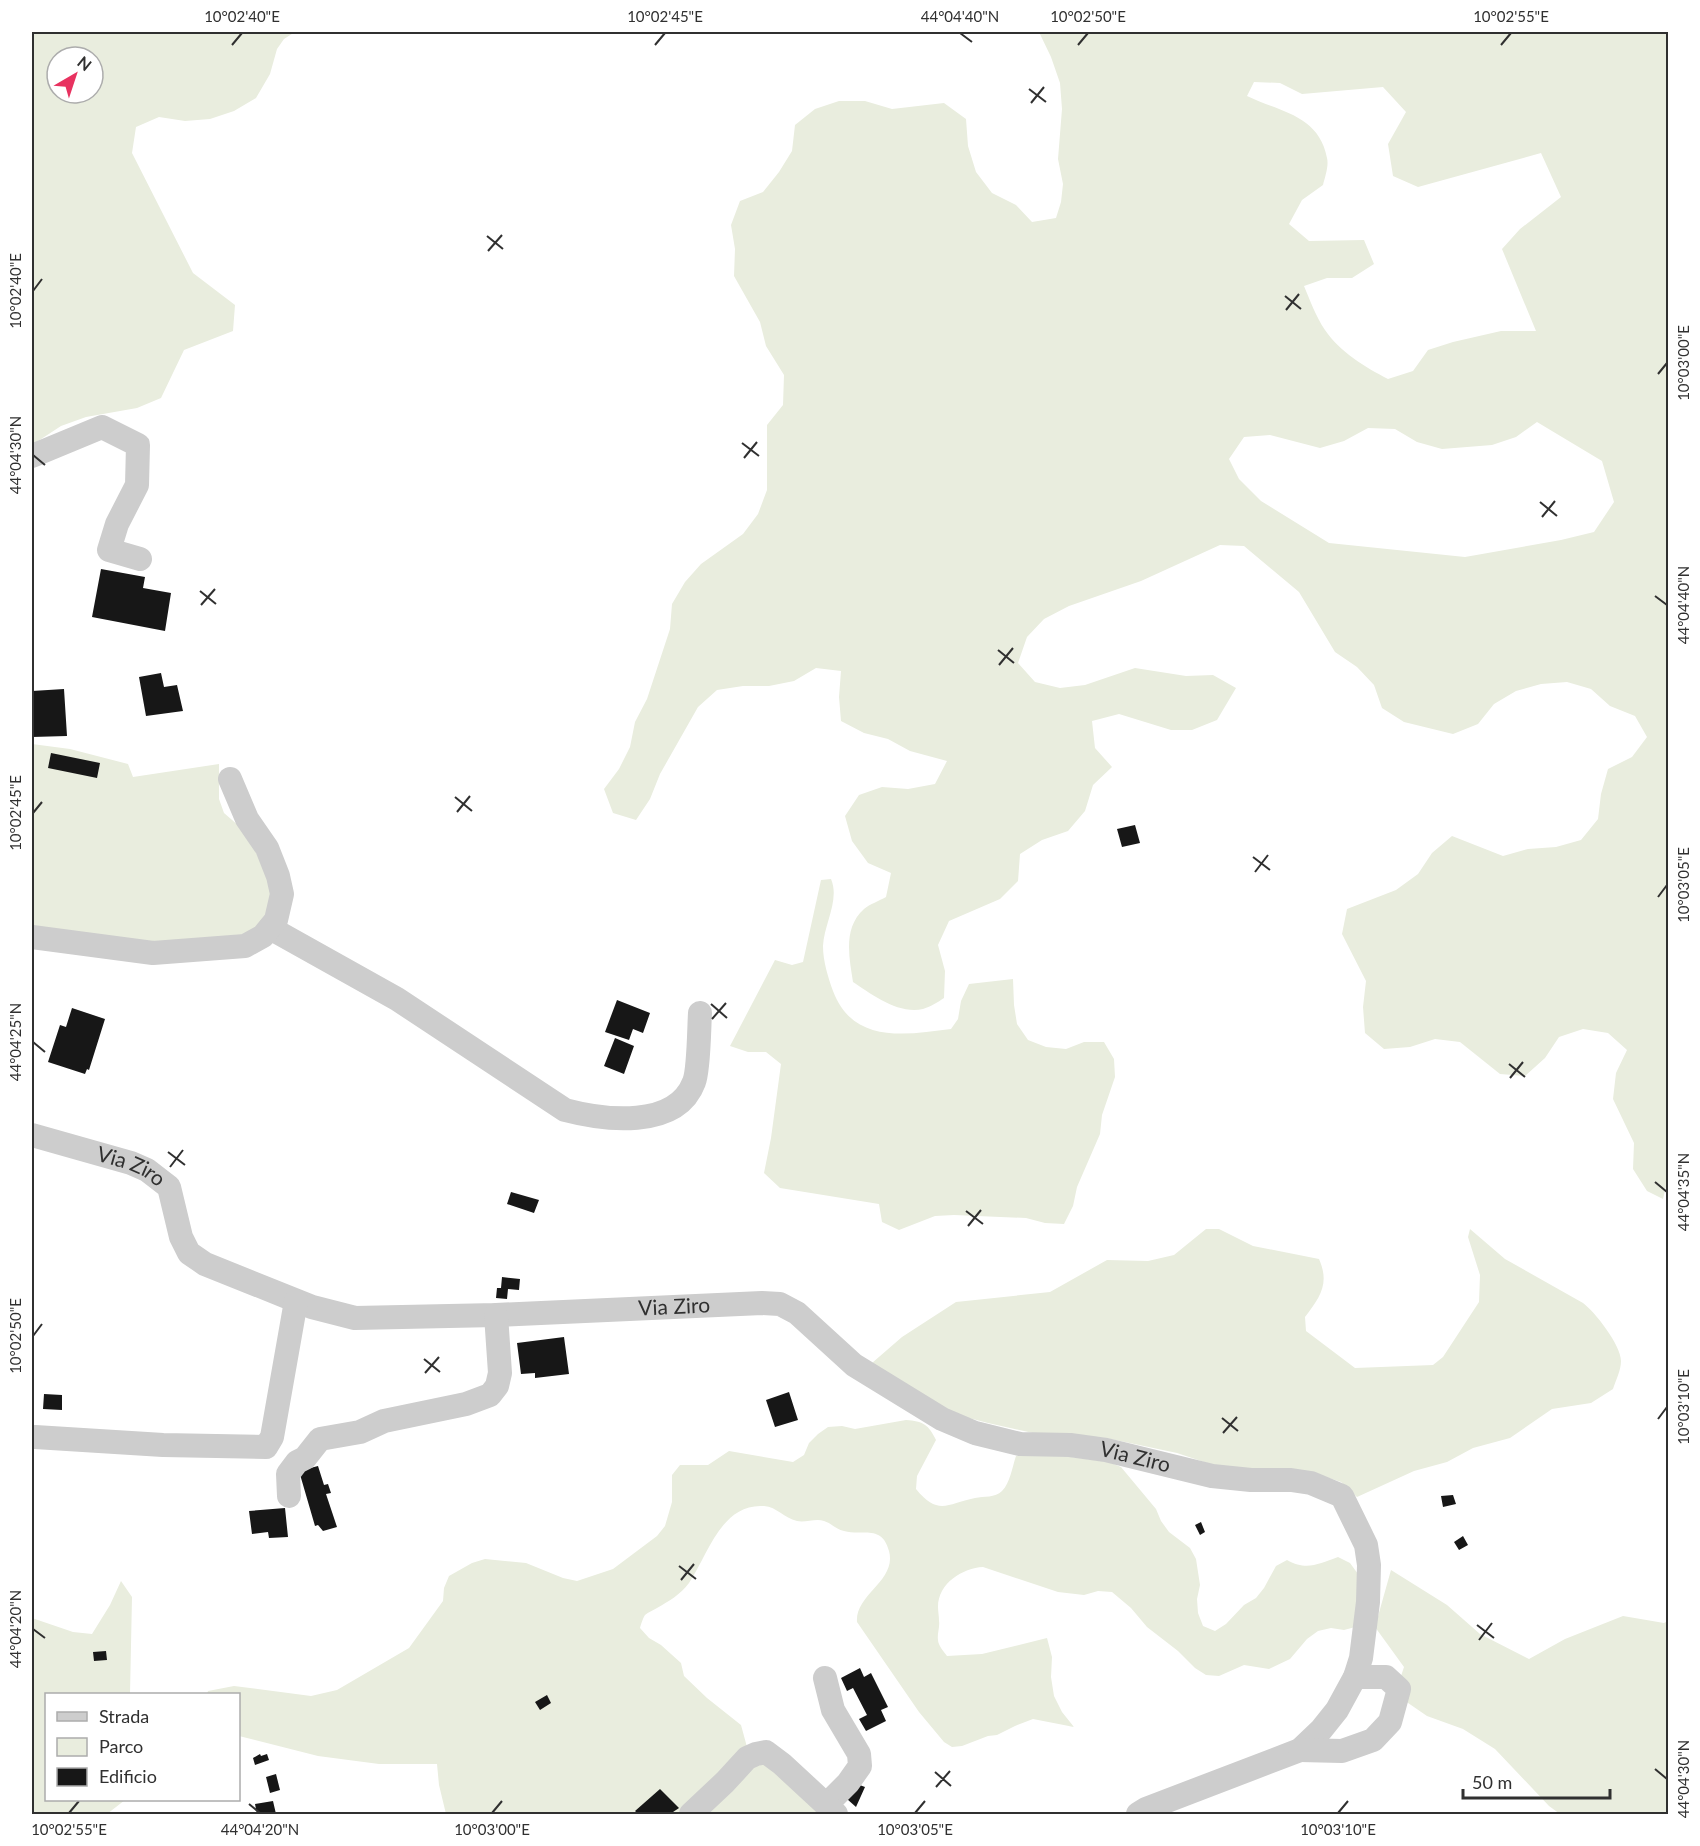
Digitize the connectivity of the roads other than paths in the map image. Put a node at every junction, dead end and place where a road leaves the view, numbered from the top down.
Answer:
1 (32, 456) edge
2 (141, 559) dead end
3 (230, 779) dead end
4 (270, 928) junction
5 (32, 937) edge
6 (700, 1013) dead end
7 (32, 1136) edge
8 (296, 1301) junction
9 (496, 1315) junction
10 (35, 1437) dead end
11 (289, 1496) dead end
12 (1355, 1677) junction
13 (825, 1678) dead end
14 (1300, 1750) junction
15 (831, 1810) edge
16 (691, 1815) edge
17 (1138, 1815) edge

1 - 2 street
3 - 4 street
4 - 5 street
4 - 6 street
7 - 8 street, Via Ziro
8 - 9 street, Via Ziro
8 - 10 street
9 - 11 street
9 - 12 street, Via Ziro
12 - 14 street
12 - 14 street
13 - 15 street
14 - 17 street
15 - 16 street

